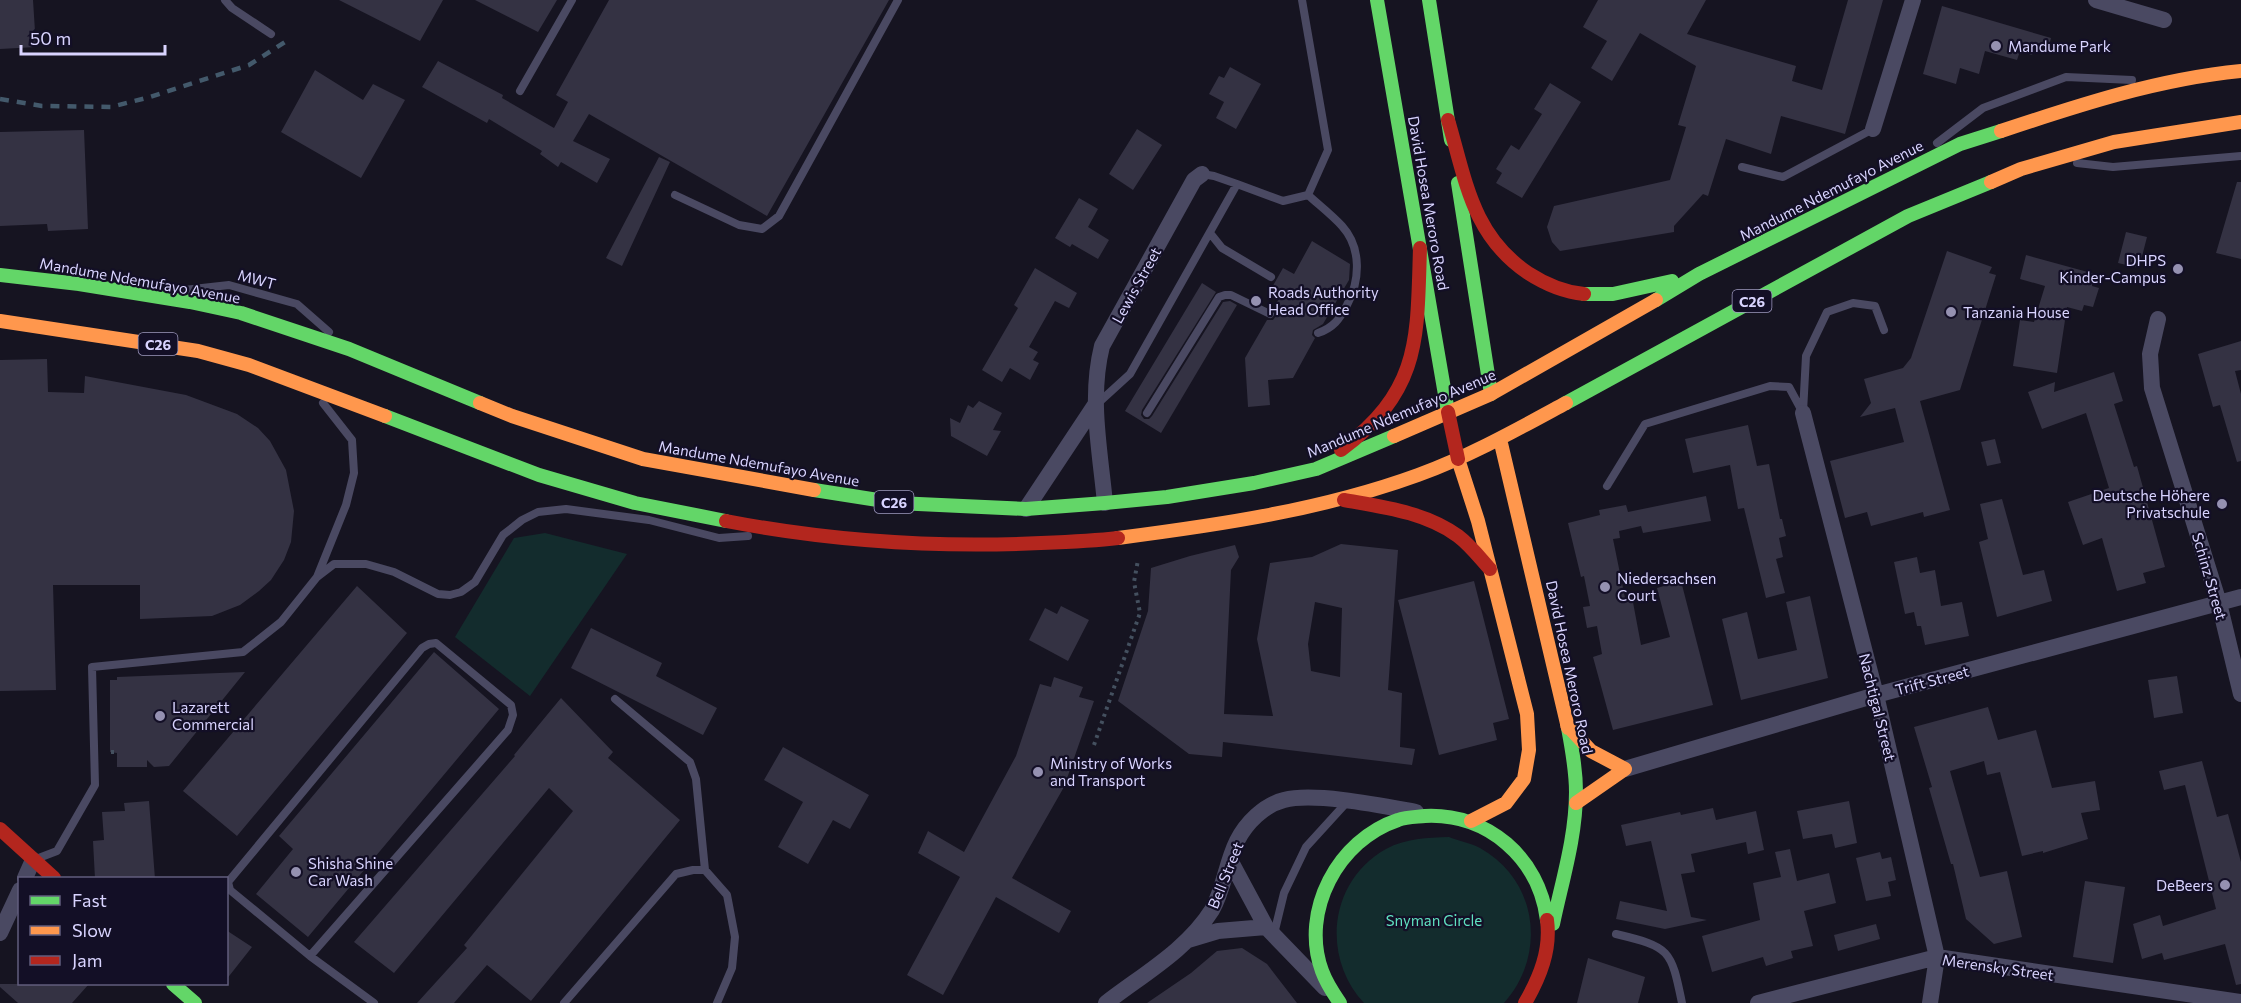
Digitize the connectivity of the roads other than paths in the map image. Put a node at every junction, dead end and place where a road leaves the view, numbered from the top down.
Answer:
1 (225, 0) edge
2 (572, 0) edge
3 (898, 0) edge
4 (1302, 0) edge
5 (1377, 0) edge
6 (1429, 0) edge
7 (1913, 0) edge
8 (2096, 0) edge
9 (2164, 20) dead end
10 (271, 34) dead end
11 (2241, 71) edge
12 (2179, 82) junction
13 (520, 91) dead end
14 (1448, 120) junction
15 (2241, 122) edge
16 (1874, 129) joint
17 (2241, 156) edge
18 (2053, 160) junction
19 (1742, 167) dead end
20 (1202, 174) joint
21 (1886, 181) junction
22 (1236, 184) junction
23 (675, 195) dead end
24 (1308, 195) junction
25 (1210, 233) junction
26 (1420, 248) junction
27 (0, 274) edge
28 (1699, 274) junction
29 (1271, 277) dead end
30 (142, 294) junction
31 (1270, 314) dead end
32 (2158, 319) dead end
33 (0, 321) edge
34 (1884, 330) dead end
35 (1318, 333) dead end
36 (350, 349) junction
37 (311, 388) junction
38 (1492, 399) junction
39 (1095, 405) junction
40 (1448, 412) junction
41 (1147, 413) dead end
42 (1803, 413) junction
43 (1499, 434) junction
44 (1458, 459) junction
45 (1316, 469) junction
46 (1607, 486) dead end
47 (1339, 499) junction
48 (1105, 503) junction
49 (1026, 509) junction
50 (790, 532) junction
51 (1490, 569) junction
52 (317, 577) junction
53 (2241, 597) edge
54 (2219, 603) junction
55 (2241, 694) edge
56 (1876, 695) junction
57 (615, 699) dead end
58 (1567, 725) junction
59 (1625, 769) junction
60 (1347, 802) junction
61 (1576, 803) junction
62 (1434, 815) junction
63 (1471, 821) junction
64 (0, 829) edge
65 (33, 860) junction
66 (1230, 861) junction
67 (705, 870) junction
68 (26, 877) edge
69 (52, 877) edge
70 (18, 894) edge
71 (1270, 931) junction
72 (0, 933) edge
73 (1616, 934) dead end
74 (1188, 940) junction
75 (1549, 940) junction
76 (310, 956) junction
77 (1937, 957) junction
78 (1545, 964) junction
79 (174, 985) edge
80 (2241, 1002) edge
81 (195, 1003) edge
82 (374, 1003) edge
83 (564, 1003) edge
84 (717, 1003) edge
85 (1106, 1003) edge
86 (1339, 1003) edge
87 (1525, 1003) edge
88 (1539, 1003) edge
89 (1682, 1003) edge
90 (1758, 1003) edge
91 (1929, 1003) edge

1 - 10 lane
2 - 13 lane
3 - 23 lane
4 - 24 lane
5 - 26 main road, David Hosea Meroro Road
6 - 14 main road, David Hosea Meroro Road
7 - 16 street
8 - 9 street
11 - 12 main road, Mandume Ndemufayo Avenue / C26
12 - 21 main road, Mandume Ndemufayo Avenue / C26
12 - 21 lane
14 - 28 main road
14 - 38 main road, David Hosea Meroro Road
15 - 18 main road, C26
16 - 19 lane
17 - 18 lane, C26
18 - 43 main road, C26
20 - 22 lane
20 - 39 street, Lewis Street
21 - 28 main road, Mandume Ndemufayo Avenue / C26
22 - 24 lane
22 - 25 lane
24 - 35 lane
25 - 29 lane
25 - 39 lane
26 - 40 main road, David Hosea Meroro Road
26 - 45 main road
27 - 30 main road, Mandume Ndemufayo Avenue / C26
28 - 38 main road, Mandume Ndemufayo Avenue / C26
30 - 36 main road, Mandume Ndemufayo Avenue / C26
30 - 36 lane, MWT
31 - 41 lane
32 - 54 street, Schinz Street
33 - 37 main road, C26
34 - 42 lane
36 - 49 main road, Mandume Ndemufayo Avenue / C26
37 - 50 main road, C26
37 - 52 lane
38 - 40 main road, Mandume Ndemufayo Avenue / C26
39 - 48 street, Lewis Street
39 - 49 street
40 - 44 main road, David Hosea Meroro Road
40 - 45 main road, Mandume Ndemufayo Avenue / C26
42 - 46 lane
42 - 56 street, Nachtigal Street
43 - 44 main road, C26
43 - 58 main road, David Hosea Meroro Road
44 - 47 main road, C26
44 - 51 main road
45 - 48 main road, Mandume Ndemufayo Avenue / C26
47 - 50 main road, C26
47 - 51 main road
48 - 49 main road, Mandume Ndemufayo Avenue / C26
50 - 52 lane
51 - 63 main road
52 - 65 lane
53 - 54 street, Trift Street
54 - 55 street, Schinz Street
54 - 56 street, Trift Street
56 - 59 street, Trift Street
56 - 77 street, Nachtigal Street
57 - 67 lane
58 - 59 main road
58 - 61 main road, David Hosea Meroro Road
59 - 61 main road
60 - 62 street, Bell Street
60 - 66 street, Bell Street
60 - 71 lane
61 - 75 main road, David Hosea Meroro Road
62 - 63 main road
62 - 86 main road
63 - 75 main road
64 - 65 main road
65 - 68 street
65 - 69 main road
66 - 71 street
66 - 74 street, Bell Street
67 - 83 lane
67 - 84 lane
70 - 72 street
71 - 74 street
71 - 86 street
73 - 89 lane
74 - 85 street, Bell Street
75 - 78 main road
76 - 76 lane
76 - 82 lane
77 - 80 street, Merensky Street
77 - 90 street, Merensky Street
77 - 91 street, Nachtigal Street
78 - 87 main road
78 - 88 main road
79 - 81 main road

